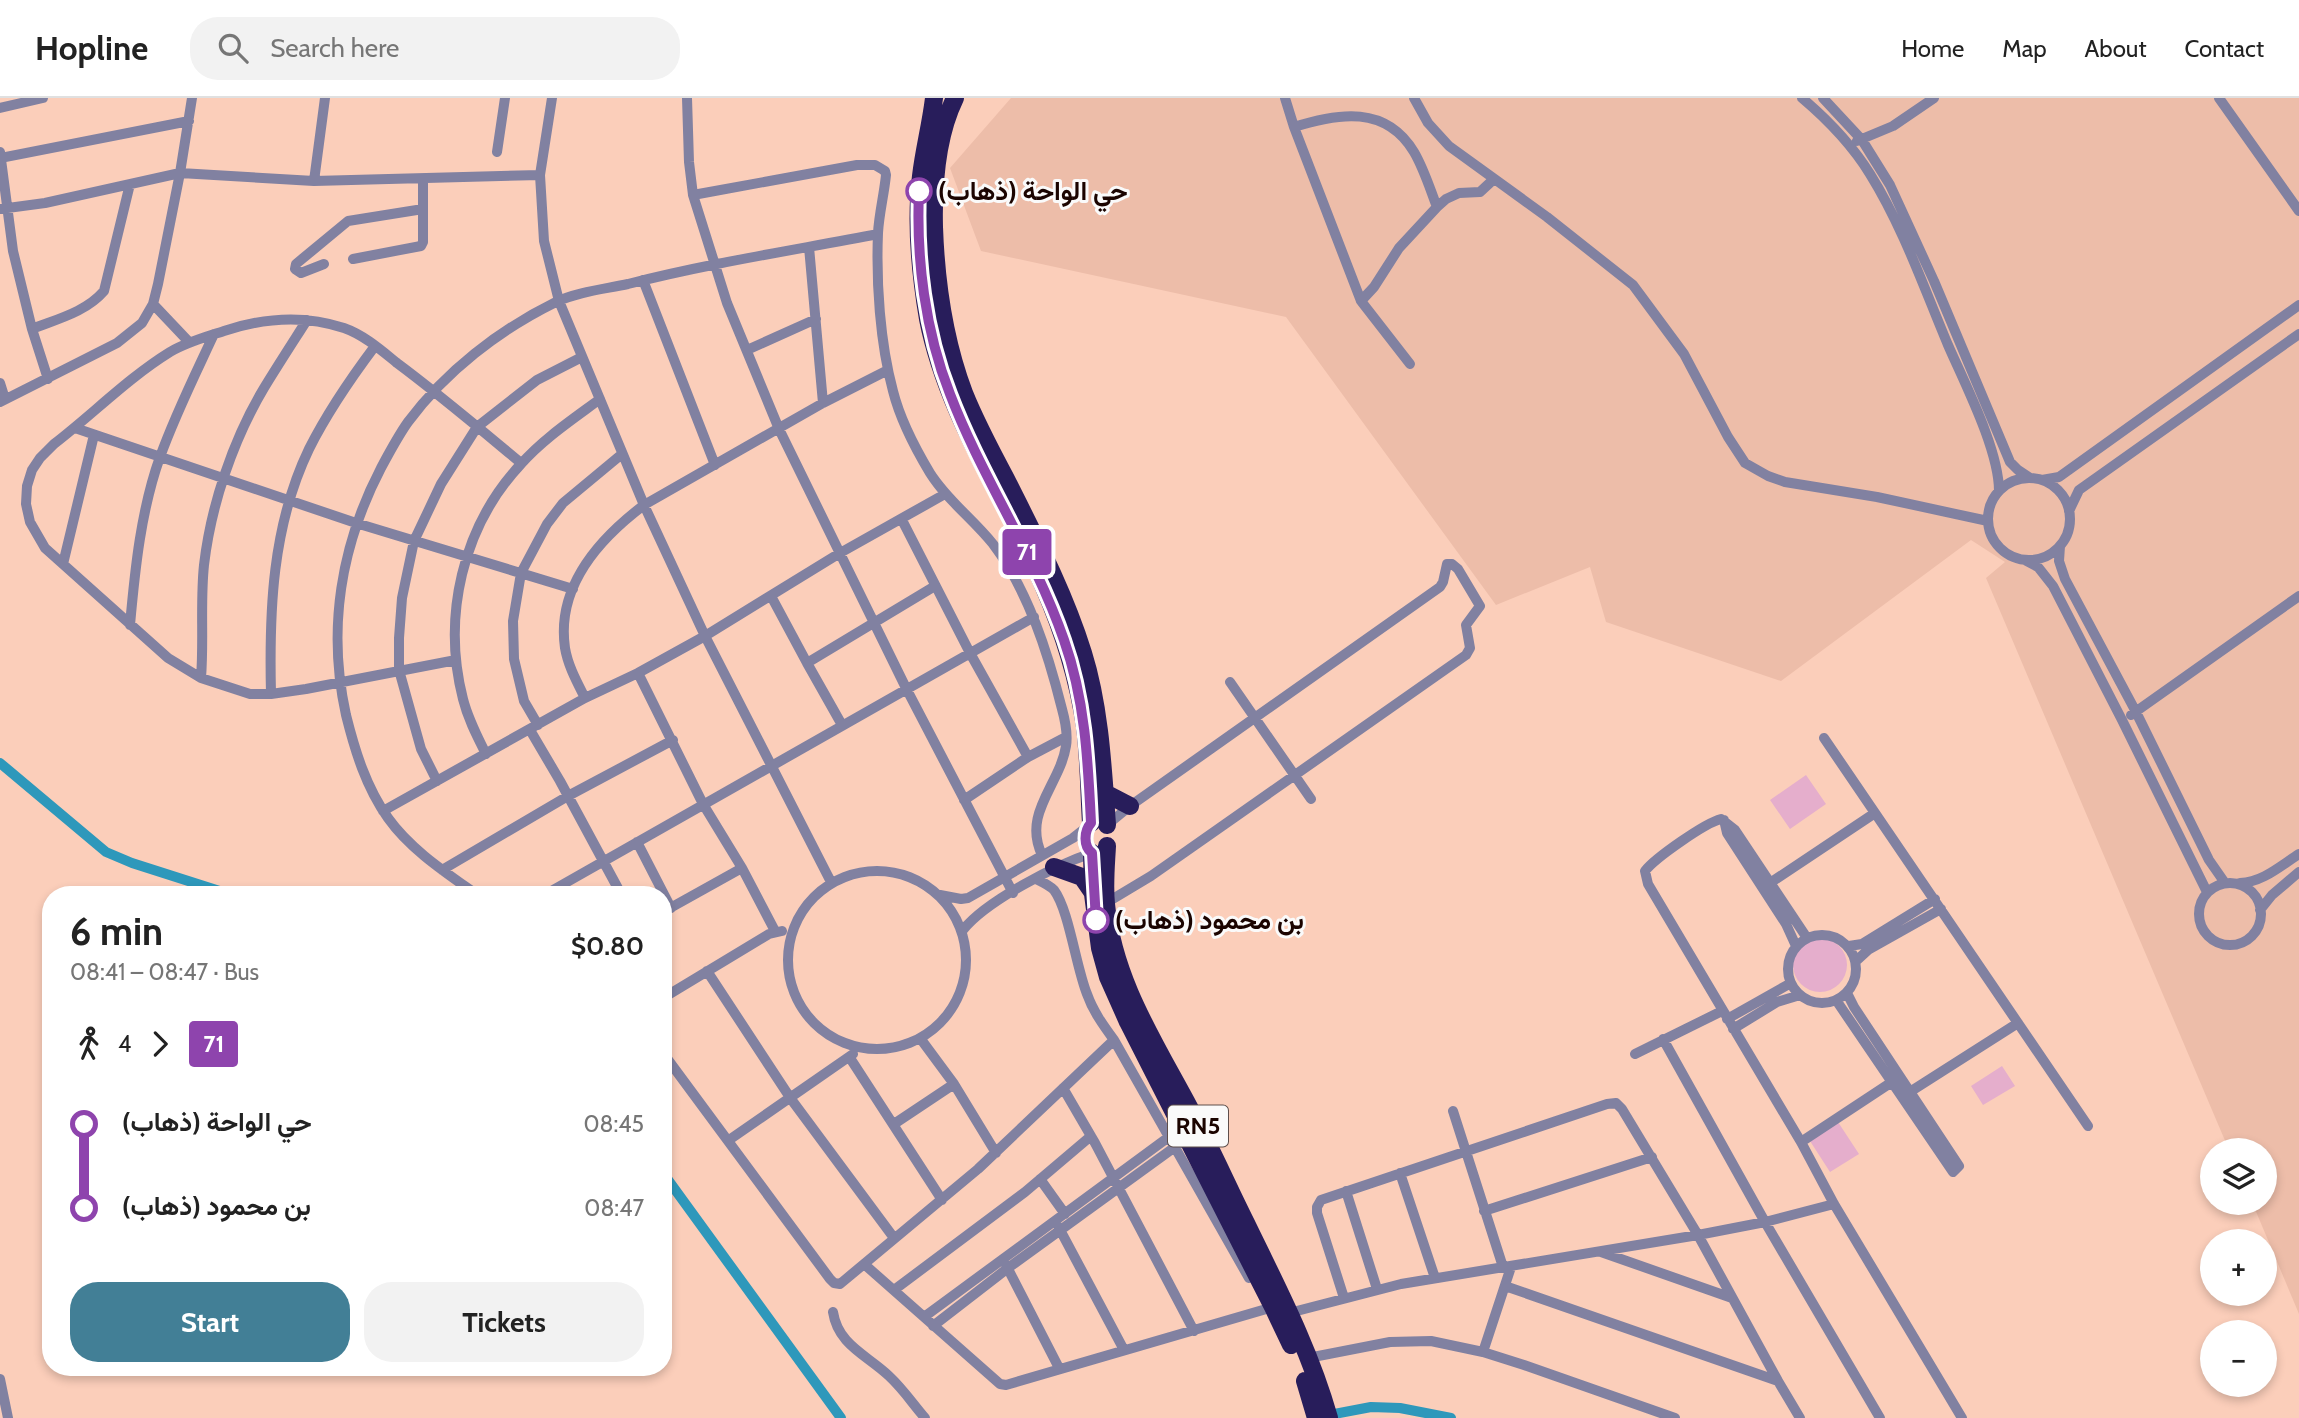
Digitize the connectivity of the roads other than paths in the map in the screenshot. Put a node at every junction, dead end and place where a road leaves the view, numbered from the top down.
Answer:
1 (43, 98) edge
2 (192, 98) edge
3 (325, 98) edge
4 (505, 98) edge
5 (552, 98) edge
6 (687, 98) edge
7 (934, 98) edge
8 (955, 98) edge
9 (1285, 98) edge
10 (1415, 98) edge
11 (1802, 98) edge
12 (1823, 98) edge
13 (1934, 98) edge
14 (2219, 98) edge
15 (0, 108) edge
16 (189, 121) junction
17 (1294, 127) junction
18 (1862, 140) junction
19 (1847, 143) junction
20 (0, 152) edge
21 (496, 152) dead end
22 (0, 158) edge
23 (180, 173) junction
24 (540, 175) junction
25 (422, 179) junction
26 (1494, 179) junction
27 (314, 181) junction
28 (130, 184) junction
29 (693, 195) junction
30 (1437, 207) junction
31 (4, 209) edge
32 (423, 209) junction
33 (2299, 211) edge
34 (878, 234) junction
35 (809, 247) junction
36 (13, 251) junction
37 (0, 254) edge
38 (353, 259) dead end
39 (324, 264) dead end
40 (714, 265) junction
41 (643, 280) junction
42 (559, 301) junction
43 (1361, 301) junction
44 (153, 304) junction
45 (2299, 305) edge
46 (816, 319) junction
47 (307, 320) junction
48 (32, 329) junction
49 (214, 334) junction
50 (2299, 334) edge
51 (189, 342) junction
52 (375, 346) junction
53 (747, 350) junction
54 (582, 357) junction
55 (1410, 364) dead end
56 (888, 370) junction
57 (48, 379) junction
58 (0, 383) edge
59 (434, 390) junction
60 (600, 399) junction
61 (3, 401) edge
62 (824, 403) junction
63 (477, 427) junction
64 (75, 428) junction
65 (779, 429) junction
66 (94, 435) junction
67 (622, 454) junction
68 (159, 458) junction
69 (521, 463) junction
70 (715, 464) junction
71 (224, 478) junction
72 (2036, 479) junction
73 (1999, 491) junction
74 (945, 494) junction
75 (290, 500) junction
76 (644, 505) junction
77 (2069, 511) junction
78 (902, 520) junction
79 (1988, 521) junction
80 (356, 523) junction
81 (414, 541) junction
82 (2060, 546) junction
83 (840, 553) junction
84 (465, 557) junction
85 (2025, 560) junction
86 (64, 564) junction
87 (521, 573) junction
88 (936, 586) junction
89 (573, 589) junction
90 (771, 596) junction
91 (2299, 596) edge
92 (1034, 617) junction
93 (875, 623) junction
94 (130, 625) junction
95 (705, 636) junction
96 (970, 653) junction
97 (456, 660) junction
98 (807, 663) junction
99 (399, 670) junction
100 (638, 673) junction
101 (201, 678) junction
102 (339, 681) junction
103 (1230, 682) dead end
104 (906, 688) junction
105 (271, 694) junction
106 (585, 698) junction
107 (2136, 712) junction
108 (1255, 717) junction
109 (2122, 720) junction
110 (842, 725) junction
111 (534, 728) junction
112 (1066, 737) junction
113 (1824, 738) dead end
114 (673, 740) junction
115 (486, 754) junction
116 (1028, 757) junction
117 (770, 765) junction
118 (1295, 775) junction
119 (437, 781) junction
120 (1103, 792) junction
121 (568, 796) junction
122 (1311, 799) dead end
123 (964, 800) junction
124 (704, 804) junction
125 (1130, 806) junction
126 (383, 811) junction
127 (1875, 813) junction
128 (1724, 820) junction
129 (1095, 825) junction
130 (637, 842) junction
131 (1100, 850) junction
132 (2299, 854) edge
133 (603, 861) junction
134 (1048, 861) junction
135 (742, 868) junction
136 (442, 870) junction
137 (2299, 872) edge
138 (1004, 877) junction
139 (1036, 879) junction
140 (831, 882) junction
141 (1770, 883) junction
142 (2225, 883) junction
143 (2237, 883) junction
144 (465, 886) edge
145 (560, 886) edge
146 (617, 886) edge
147 (656, 886) edge
148 (2207, 892) junction
149 (1013, 893) junction
150 (940, 895) junction
151 (1099, 899) junction
152 (1938, 904) junction
153 (672, 907) edge
154 (2260, 910) junction
155 (963, 930) junction
156 (775, 931) junction
157 (792, 931) junction
158 (1807, 937) junction
159 (1796, 946) junction
160 (1849, 946) junction
161 (1856, 961) junction
162 (707, 971) junction
163 (1791, 983) junction
164 (672, 992) edge
165 (1847, 993) junction
166 (1800, 995) junction
167 (1836, 1000) junction
168 (1727, 1020) junction
169 (2018, 1023) junction
170 (920, 1038) junction
171 (1663, 1039) junction
172 (1114, 1040) junction
173 (858, 1049) junction
174 (1635, 1054) dead end
175 (850, 1058) junction
176 (672, 1065) edge
177 (1896, 1079) junction
178 (954, 1084) junction
179 (1063, 1088) junction
180 (1907, 1094) junction
181 (791, 1099) junction
182 (1453, 1111) dead end
183 (894, 1124) junction
184 (2088, 1126) dead end
185 (1091, 1136) junction
186 (1178, 1137) junction
187 (729, 1140) junction
188 (1801, 1142) junction
189 (996, 1153) junction
190 (1465, 1153) junction
191 (1652, 1157) junction
192 (1400, 1173) junction
193 (1040, 1179) junction
194 (1116, 1184) junction
195 (1346, 1191) junction
196 (942, 1200) junction
197 (1834, 1204) junction
198 (1484, 1211) junction
199 (1065, 1214) junction
200 (1765, 1222) junction
201 (1058, 1226) junction
202 (1698, 1235) junction
203 (894, 1238) junction
204 (1599, 1251) junction
205 (864, 1264) junction
206 (1005, 1264) junction
207 (1507, 1267) junction
208 (1435, 1278) junction
209 (1505, 1286) junction
210 (1377, 1289) junction
211 (894, 1290) junction
212 (1344, 1298) junction
213 (1732, 1298) junction
214 (1276, 1310) junction
215 (833, 1311) dead end
216 (924, 1317) junction
217 (933, 1326) junction
218 (1194, 1331) junction
219 (1124, 1350) junction
220 (1483, 1352) junction
221 (1308, 1358) junction
222 (1059, 1368) junction
223 (0, 1379) edge
224 (1778, 1381) junction
225 (1317, 1407) edge
226 (8, 1418) edge
227 (925, 1418) edge
228 (1329, 1418) edge
229 (1675, 1418) edge
230 (1800, 1418) edge
231 (1880, 1418) edge
232 (1962, 1418) edge

1 - 15 street
2 - 16 street
3 - 27 street
4 - 21 street
5 - 24 street
6 - 29 street
7 - 129 highway, RN5
8 - 120 highway, RN5
9 - 17 street
10 - 26 street
11 - 19 street
12 - 18 street
13 - 18 street
14 - 33 street
16 - 22 street
16 - 23 street
17 - 30 street
17 - 43 street
18 - 19 street
18 - 72 street
19 - 73 street
20 - 22 street
22 - 31 street
23 - 27 street
23 - 28 street
23 - 44 street
24 - 25 street
24 - 42 street
25 - 27 street
25 - 32 street
26 - 30 street
26 - 79 street
28 - 31 street
28 - 48 street
29 - 34 street
29 - 40 street
30 - 43 street
31 - 36 street
32 - 38 street
32 - 39 street
34 - 35 street
34 - 56 street
35 - 40 street
35 - 46 street
36 - 37 street
36 - 48 street
40 - 41 street
40 - 53 street
41 - 42 street
41 - 70 street
42 - 54 street
42 - 59 street
43 - 55 street
44 - 51 street
44 - 57 street
45 - 72 street
46 - 53 street
46 - 62 street
47 - 49 street
47 - 52 street
47 - 71 street
48 - 57 street
49 - 51 street
49 - 68 street
50 - 77 street
51 - 64 street
52 - 59 street
52 - 75 street
53 - 65 street
54 - 60 street
54 - 63 street
56 - 62 street
56 - 74 street
57 - 61 street
58 - 61 street
59 - 63 street
59 - 80 street
60 - 67 street
60 - 69 street
62 - 65 street
63 - 69 street
63 - 81 street
64 - 66 street
64 - 86 street
65 - 70 street
65 - 83 street
66 - 68 street
66 - 86 street
67 - 76 street
67 - 87 street
68 - 71 street
68 - 94 street
69 - 84 street
70 - 76 street
71 - 75 street
71 - 101 street
72 - 73 street
72 - 77 street
73 - 79 street
74 - 78 street
74 - 92 street
75 - 80 street
75 - 105 street
76 - 89 street
76 - 95 street
77 - 82 street
78 - 83 street
78 - 88 street
79 - 85 street
80 - 81 street
80 - 102 street
81 - 84 street
81 - 99 street
82 - 85 street
82 - 107 street
83 - 90 street
83 - 93 street
84 - 87 street
84 - 97 street
85 - 109 street
86 - 94 street
87 - 89 street
87 - 111 street
88 - 93 street
88 - 96 street
89 - 106 street
90 - 95 street
90 - 98 street
91 - 107 street
92 - 96 street
92 - 112 street
93 - 98 street
93 - 104 street
94 - 101 street
95 - 100 street
95 - 117 street
96 - 104 street
96 - 116 street
97 - 99 street
97 - 115 street
98 - 110 street
99 - 102 street
99 - 119 street
100 - 106 street
100 - 114 street
101 - 105 street
102 - 105 street
102 - 126 street
103 - 108 street
104 - 110 street
104 - 123 street
106 - 111 street
107 - 109 street
107 - 142 street
108 - 118 street
108 - 118 street
108 - 125 street
109 - 148 street
110 - 117 street
111 - 115 street
111 - 121 street
112 - 116 street
112 - 134 street
113 - 127 street
114 - 121 street
114 - 124 street
115 - 119 street
116 - 123 street
117 - 124 street
117 - 140 street
118 - 122 street
118 - 151 street
119 - 126 street
120 - 125 highway
120 - 129 highway, RN5
121 - 133 street
121 - 136 street
123 - 138 street
124 - 130 street
124 - 135 street
125 - 129 street
126 - 136 street
127 - 141 street
127 - 152 street
128 - 141 street
128 - 159 street
128 - 168 street
129 - 131 highway, RN5
129 - 134 street
130 - 133 street
130 - 147 street
131 - 134 street
131 - 151 highway, RN5
132 - 143 street
133 - 145 street
133 - 146 street
134 - 138 street
134 - 139 street
134 - 151 highway
135 - 153 street
135 - 156 street
136 - 144 street
137 - 154 street
138 - 149 street
138 - 150 street
139 - 149 street
139 - 172 street
140 - 150 street
140 - 157 street
141 - 158 street
142 - 143 street
142 - 148 street
143 - 154 street
148 - 154 street
149 - 155 street
150 - 155 street
151 - 186 highway, RN5
151 - 214 highway, RN5
152 - 160 street
152 - 161 street
152 - 169 street
155 - 170 street
156 - 157 street
156 - 162 street
157 - 173 street
158 - 159 street
158 - 160 street
159 - 163 street
160 - 161 street
161 - 165 street
162 - 164 street
162 - 181 street
163 - 166 street
163 - 168 street
165 - 167 street
165 - 177 street
166 - 167 street
166 - 168 street
167 - 177 street
168 - 171 street
168 - 188 street
169 - 180 street
169 - 184 street
170 - 173 street
170 - 178 street
171 - 174 street
171 - 200 street
172 - 179 street
172 - 186 street
173 - 175 street
175 - 181 street
175 - 183 street
176 - 187 street
177 - 180 street
177 - 188 street
178 - 183 street
178 - 189 street
179 - 185 street
179 - 189 street
180 - 180 street
181 - 187 street
181 - 203 street
182 - 190 street
183 - 196 street
185 - 193 street
185 - 194 street
186 - 194 street
186 - 214 highway, RN5
187 - 205 street
188 - 197 street
189 - 196 street
190 - 191 street
190 - 192 street
190 - 198 street
191 - 198 street
191 - 202 street
192 - 195 street
192 - 208 street
193 - 199 street
193 - 211 street
194 - 199 street
194 - 201 street
194 - 218 street
195 - 210 street
195 - 212 street
196 - 203 street
197 - 200 street
197 - 232 street
198 - 207 street
199 - 201 street
200 - 202 street
200 - 231 street
201 - 206 street
201 - 219 street
202 - 204 street
202 - 213 street
203 - 205 street
204 - 207 street
204 - 213 street
205 - 211 street
206 - 216 street
206 - 217 street
206 - 222 street
207 - 208 street
207 - 209 street
208 - 210 street
209 - 220 street
209 - 224 street
210 - 212 street
211 - 216 street
212 - 214 street
213 - 224 street
214 - 218 street
214 - 221 highway, RN5
214 - 225 highway, RN5
215 - 227 street
216 - 217 street
217 - 222 street
218 - 219 street
219 - 222 street
220 - 221 street
220 - 229 street
221 - 225 highway, RN5
223 - 226 street
224 - 230 street
225 - 228 highway, RN5

